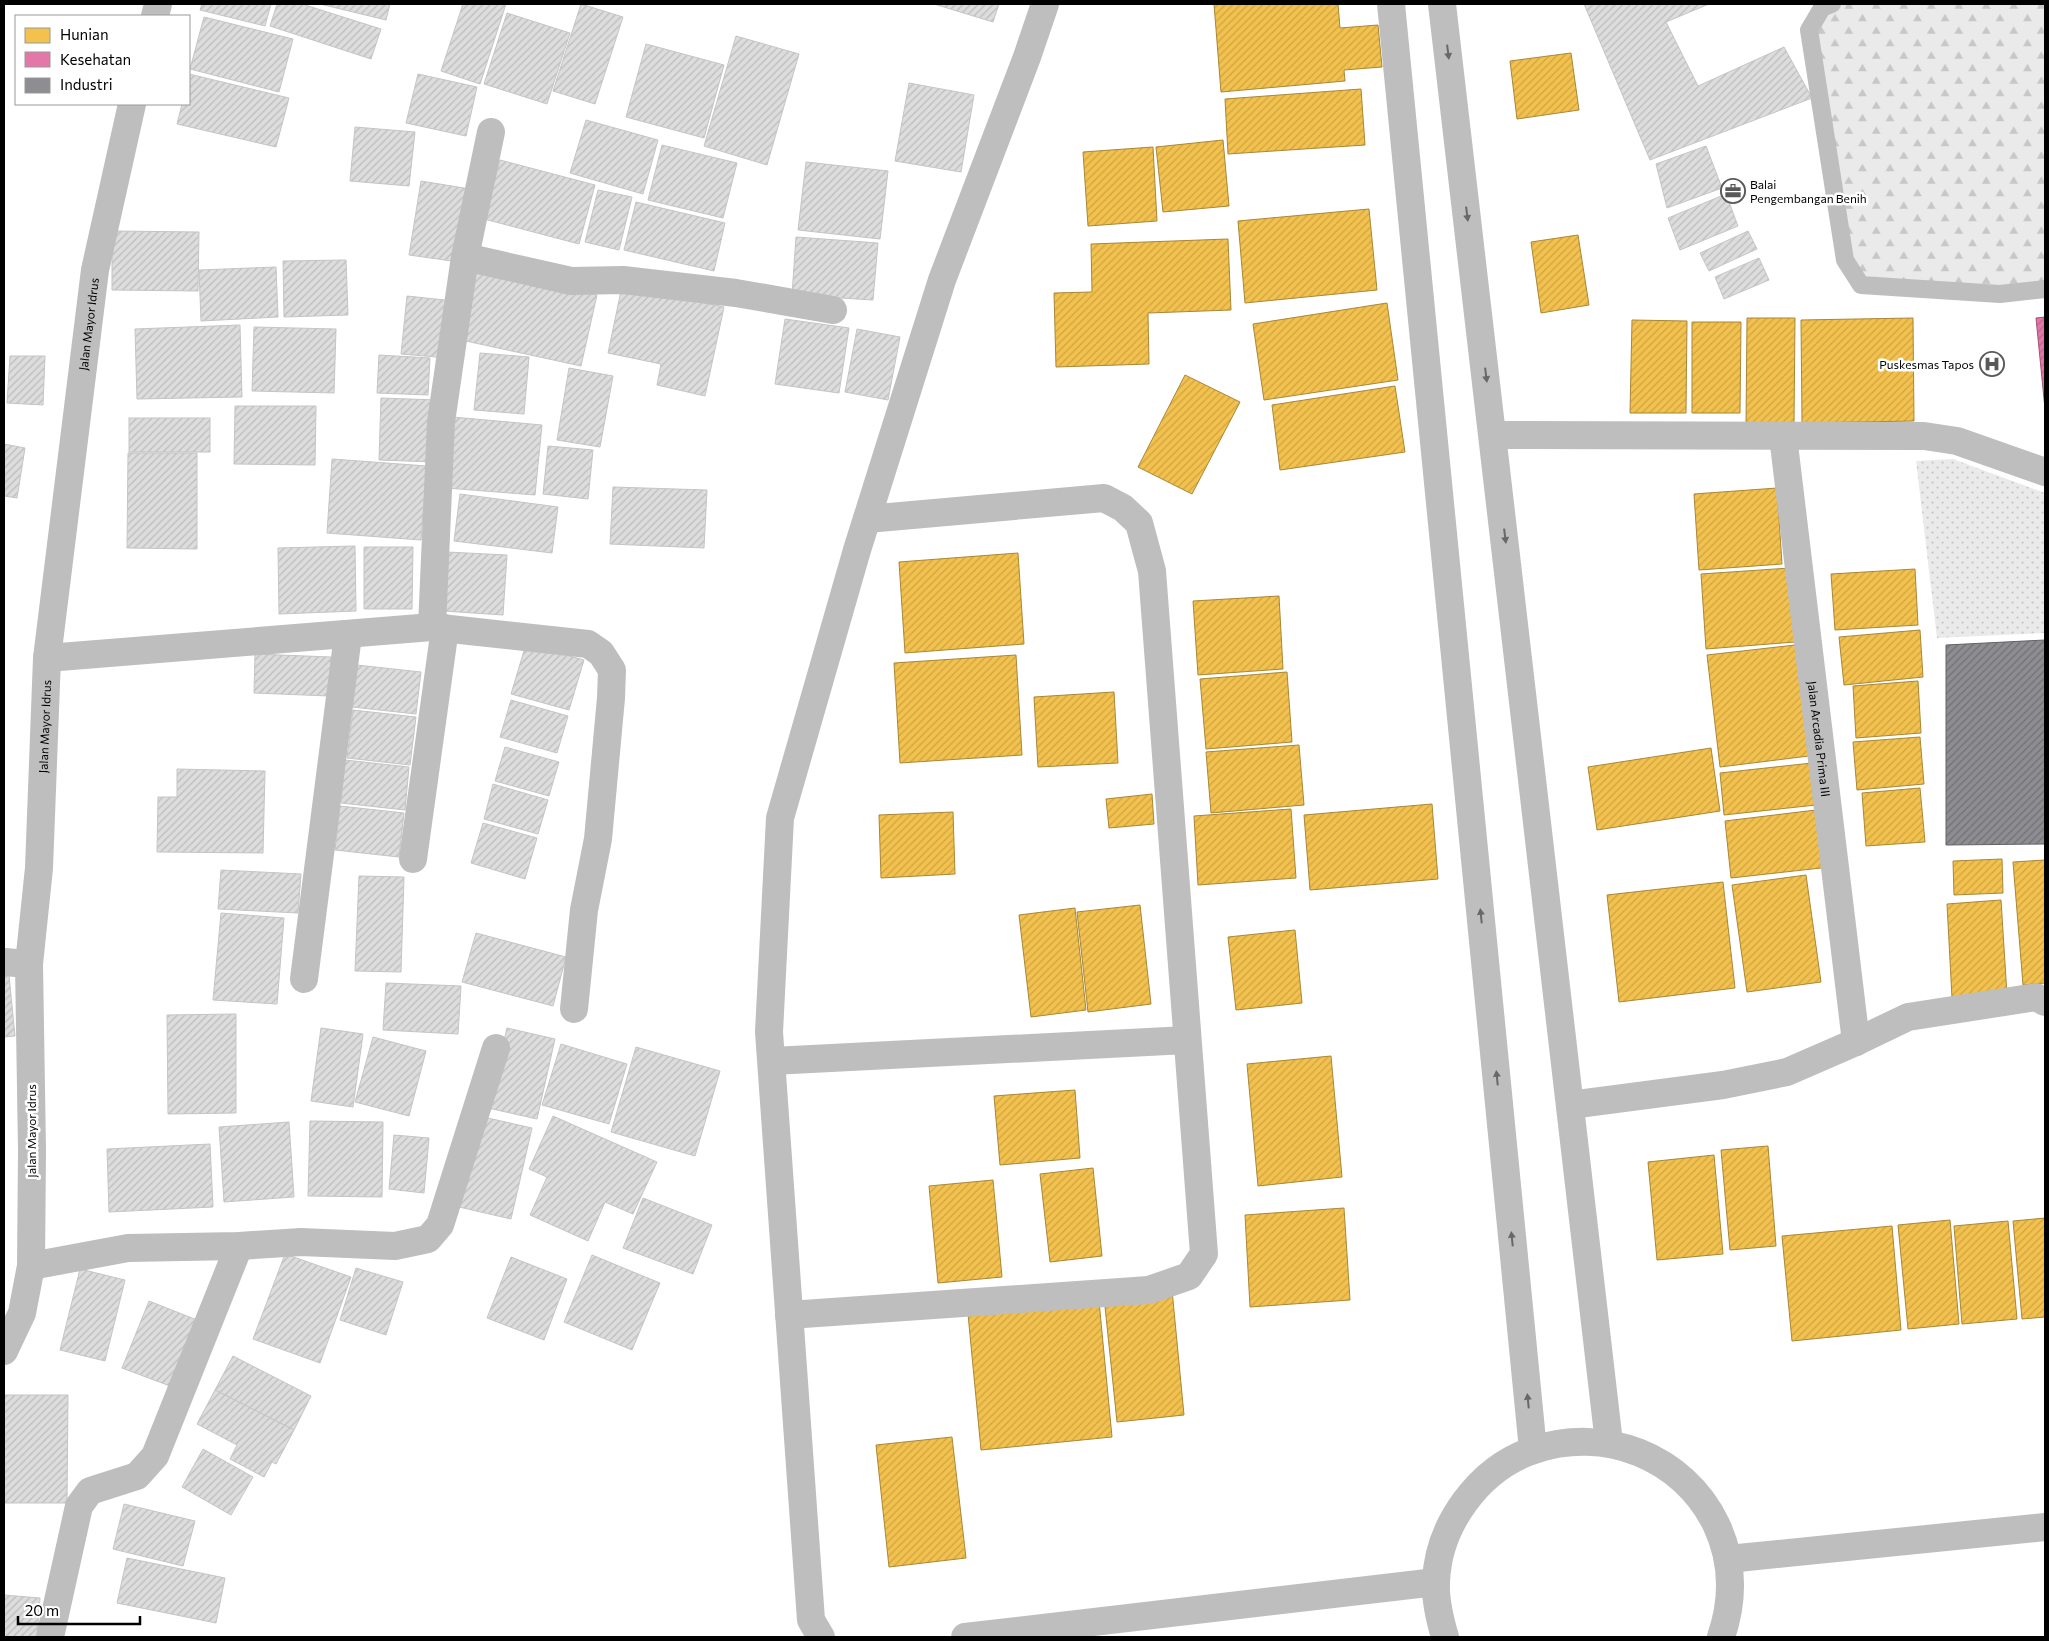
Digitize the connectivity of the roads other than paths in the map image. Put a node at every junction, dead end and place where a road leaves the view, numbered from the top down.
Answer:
1 (1045, 4) edge
2 (1391, 4) edge
3 (1442, 4) edge
4 (1832, 4) edge
5 (132, 105) edge
6 (491, 132) dead end
7 (465, 257) junction
8 (2045, 289) edge
9 (833, 310) dead end
10 (1493, 435) junction
11 (1783, 436) junction
12 (2045, 472) edge
13 (867, 519) junction
14 (438, 628) junction
15 (348, 635) junction
16 (47, 658) junction
17 (413, 860) dead end
18 (17, 963) edge
19 (304, 979) dead end
20 (2045, 1002) edge
21 (574, 1009) dead end
22 (1187, 1040) junction
23 (1856, 1042) junction
24 (496, 1048) dead end
25 (772, 1061) junction
26 (1570, 1105) junction
27 (239, 1246) junction
28 (31, 1266) junction
29 (789, 1315) junction
30 (4, 1350) edge
31 (1609, 1443) junction
32 (1533, 1450) junction
33 (2045, 1527) edge
34 (1728, 1559) junction
35 (1436, 1582) junction
36 (50, 1637) edge
37 (821, 1637) edge
38 (965, 1637) edge
39 (1445, 1637) edge
40 (1721, 1637) edge

1 - 13 street
32 -> 2 street
3 -> 10 street
4 - 8 lane
5 - 16 street, Jalan Mayor Idrus
6 - 7 street
7 - 9 street
7 - 14 street
10 - 11 street
10 -> 26 street
11 - 12 street
11 - 23 street, Jalan Arcadia Prima III
13 - 22 street
13 - 25 street
14 - 15 street
14 - 17 street
14 - 21 street
15 - 16 street
15 - 19 street
16 - 18 street, Jalan Mayor Idrus
18 - 28 street, Jalan Mayor Idrus
20 - 23 street
22 - 25 street
22 - 29 street
23 - 26 street
24 - 27 street
25 - 29 street
26 - 31 street
27 - 28 street
27 - 36 street
28 - 30 street, Jalan Mayor Idrus
29 - 37 street
31 - 32 street
31 - 34 street
32 - 35 street
33 - 34 street
34 - 40 street
35 - 38 street
35 - 39 street

